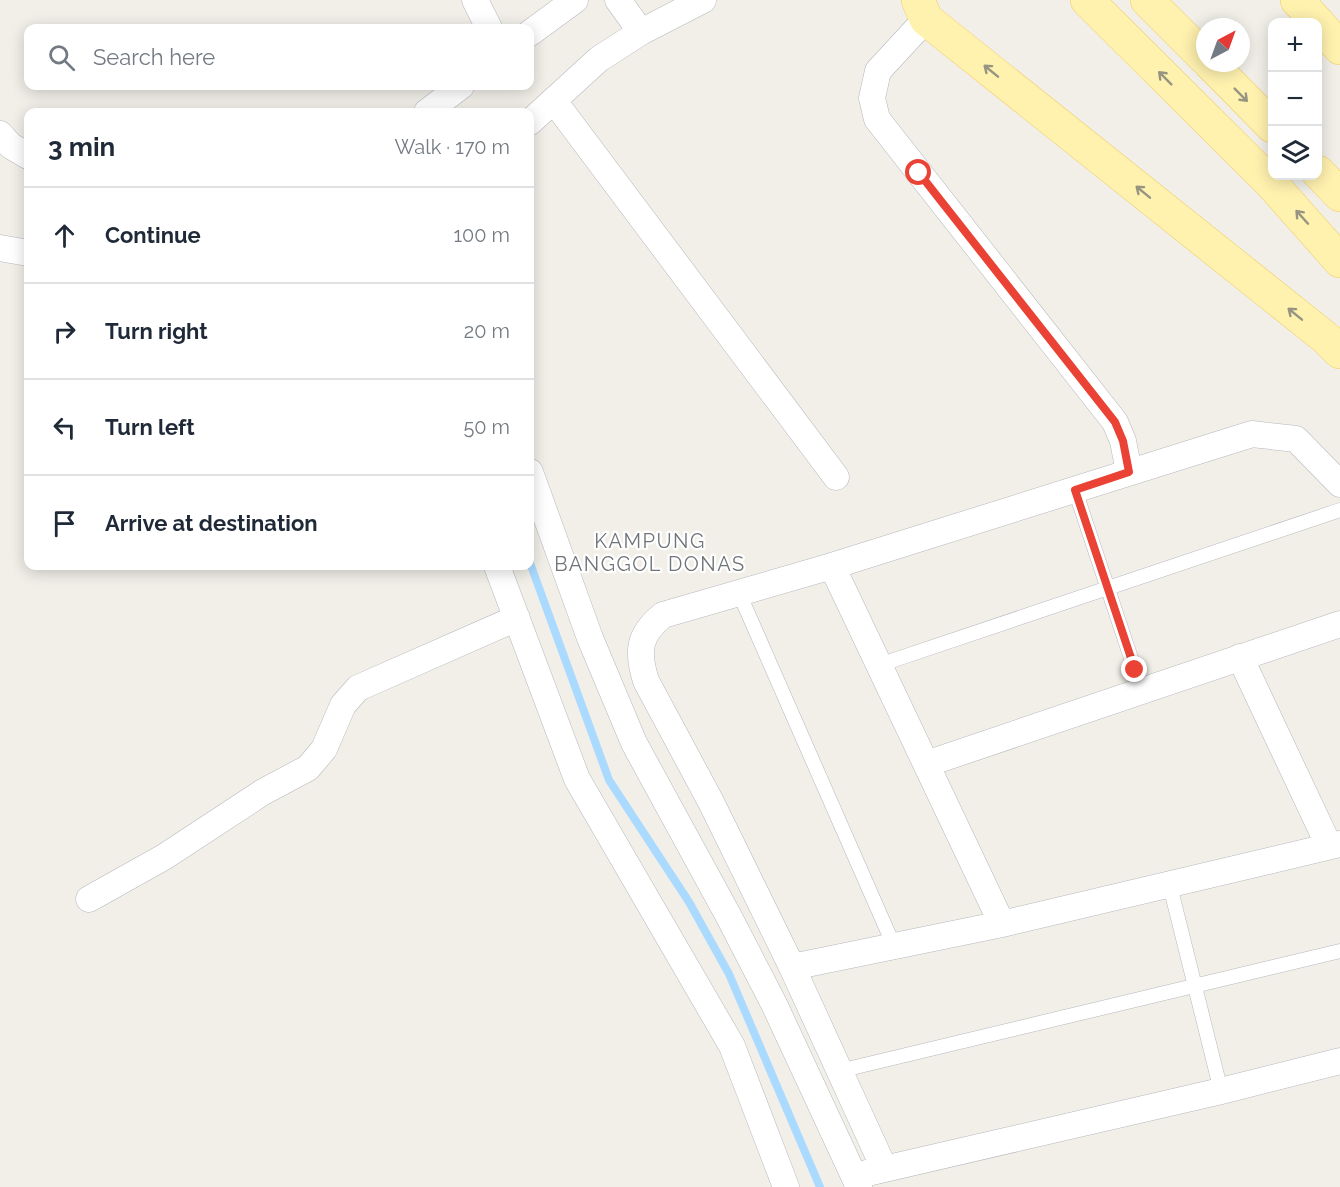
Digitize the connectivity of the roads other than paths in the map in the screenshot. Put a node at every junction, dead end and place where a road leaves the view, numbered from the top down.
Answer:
1 (475, 0) edge
2 (575, 0) edge
3 (618, 0) edge
4 (703, 0) edge
5 (1087, 0) edge
6 (1147, 0) edge
7 (1297, 0) edge
8 (922, 9) edge
9 (1313, 18) edge
10 (487, 24) edge
11 (1322, 28) edge
12 (534, 30) edge
13 (641, 32) junction
14 (1340, 48) edge
15 (1196, 49) edge
16 (1219, 72) edge
17 (456, 90) edge
18 (555, 101) junction
19 (432, 108) edge
20 (534, 119) edge
21 (1268, 122) edge
22 (0, 134) edge
23 (24, 154) edge
24 (1322, 177) edge
25 (1340, 195) edge
26 (0, 248) edge
27 (24, 252) edge
28 (1340, 261) edge
29 (1340, 352) edge
30 (1129, 472) junction
31 (836, 477) dead end
32 (534, 483) edge
33 (1340, 484) edge
34 (1075, 490) junction
35 (1340, 510) edge
36 (832, 566) junction
37 (499, 570) edge
38 (1108, 588) junction
39 (739, 593) junction
40 (517, 618) junction
41 (1340, 624) edge
42 (1240, 657) junction
43 (879, 665) junction
44 (1142, 691) junction
45 (926, 764) junction
46 (1334, 845) edge
47 (1170, 886) junction
48 (89, 899) dead end
49 (1002, 924) junction
50 (894, 946) junction
51 (1340, 951) edge
52 (792, 967) junction
53 (1196, 986) junction
54 (1340, 1061) edge
55 (839, 1071) junction
56 (1221, 1091) junction
57 (884, 1168) junction
58 (857, 1182) edge
59 (786, 1187) edge

1 - 10 street
2 - 12 street
3 - 13 street
4 - 13 street
28 -> 5 main road
6 - 15 main road
7 - 9 main road
29 -> 8 main road
8 - 30 street
11 - 14 main road
13 - 18 street
16 -> 21 main road
17 - 19 street
18 - 20 street
18 - 31 street
22 - 23 street
24 - 25 main road
26 - 27 street
30 - 33 street
30 - 34 street
32 - 58 street
34 - 36 street
34 - 38 lane
35 - 38 lane
36 - 39 street
36 - 43 street
37 - 40 street
38 - 43 lane
38 - 44 lane
39 - 50 lane
39 - 52 street
40 - 48 street
40 - 59 street
41 - 42 street
42 - 44 street
42 - 46 street
43 - 45 street
44 - 45 street
45 - 49 street
46 - 47 street
47 - 49 street
47 - 53 lane
49 - 50 street
50 - 52 street
51 - 53 lane
52 - 55 street
53 - 55 lane
53 - 56 lane
54 - 56 street
55 - 57 street
56 - 57 street
57 - 58 street

